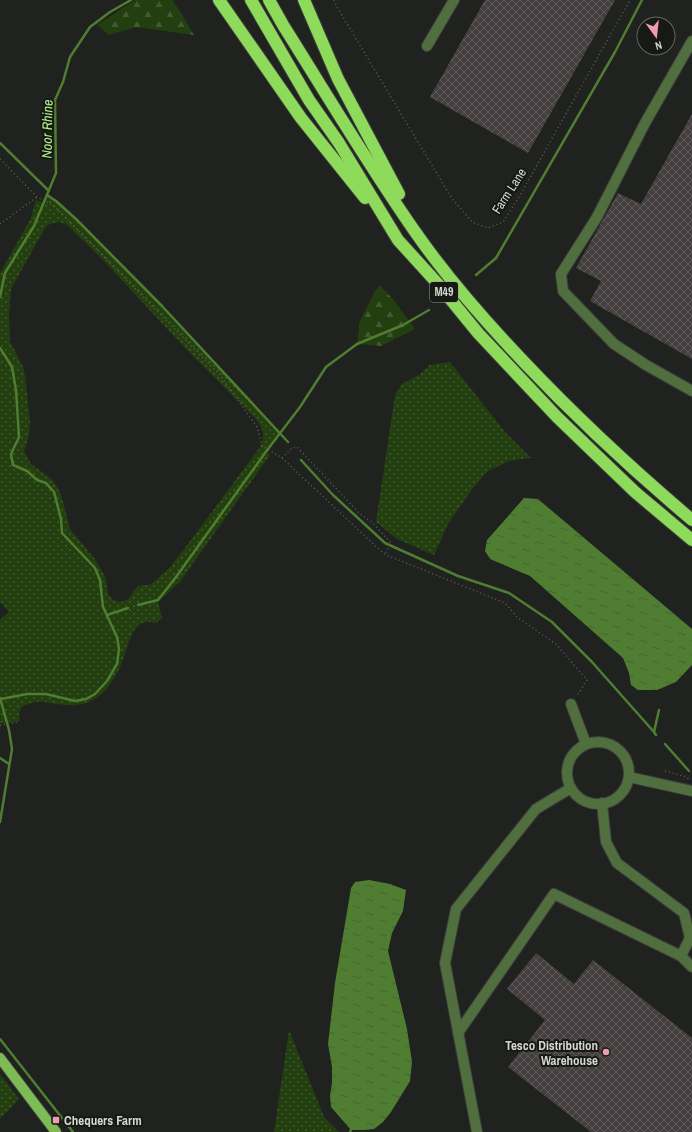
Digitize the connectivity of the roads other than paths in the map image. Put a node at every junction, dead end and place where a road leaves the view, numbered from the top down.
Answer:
1 (219, 0) edge
2 (251, 0) edge
3 (269, 0) edge
4 (304, 0) edge
5 (454, 0) edge
6 (692, 41) edge
7 (427, 46) dead end
8 (398, 240) junction
9 (441, 266) junction
10 (692, 392) edge
11 (692, 520) edge
12 (692, 540) edge
13 (571, 704) road end
14 (586, 744) junction
15 (629, 777) junction
16 (691, 787) edge
17 (571, 788) junction
18 (602, 803) junction
19 (681, 956) junction
20 (692, 967) edge
21 (458, 1034) junction
22 (0, 1058) edge
23 (56, 1132) edge
24 (477, 1132) edge

1 - 8 highway, M49
2 - 8 highway, M49
3 - 9 highway, M49
4 - 9 highway, M49
5 - 7 street
6 - 10 street
8 - 12 highway, M49
9 - 11 highway, M49
13 - 14 street
14 - 15 street
14 - 17 street
15 - 16 street
15 - 18 street
17 - 18 street
17 - 21 street
18 - 19 street
19 - 20 street
19 - 21 street
21 - 24 street
22 - 23 main road

